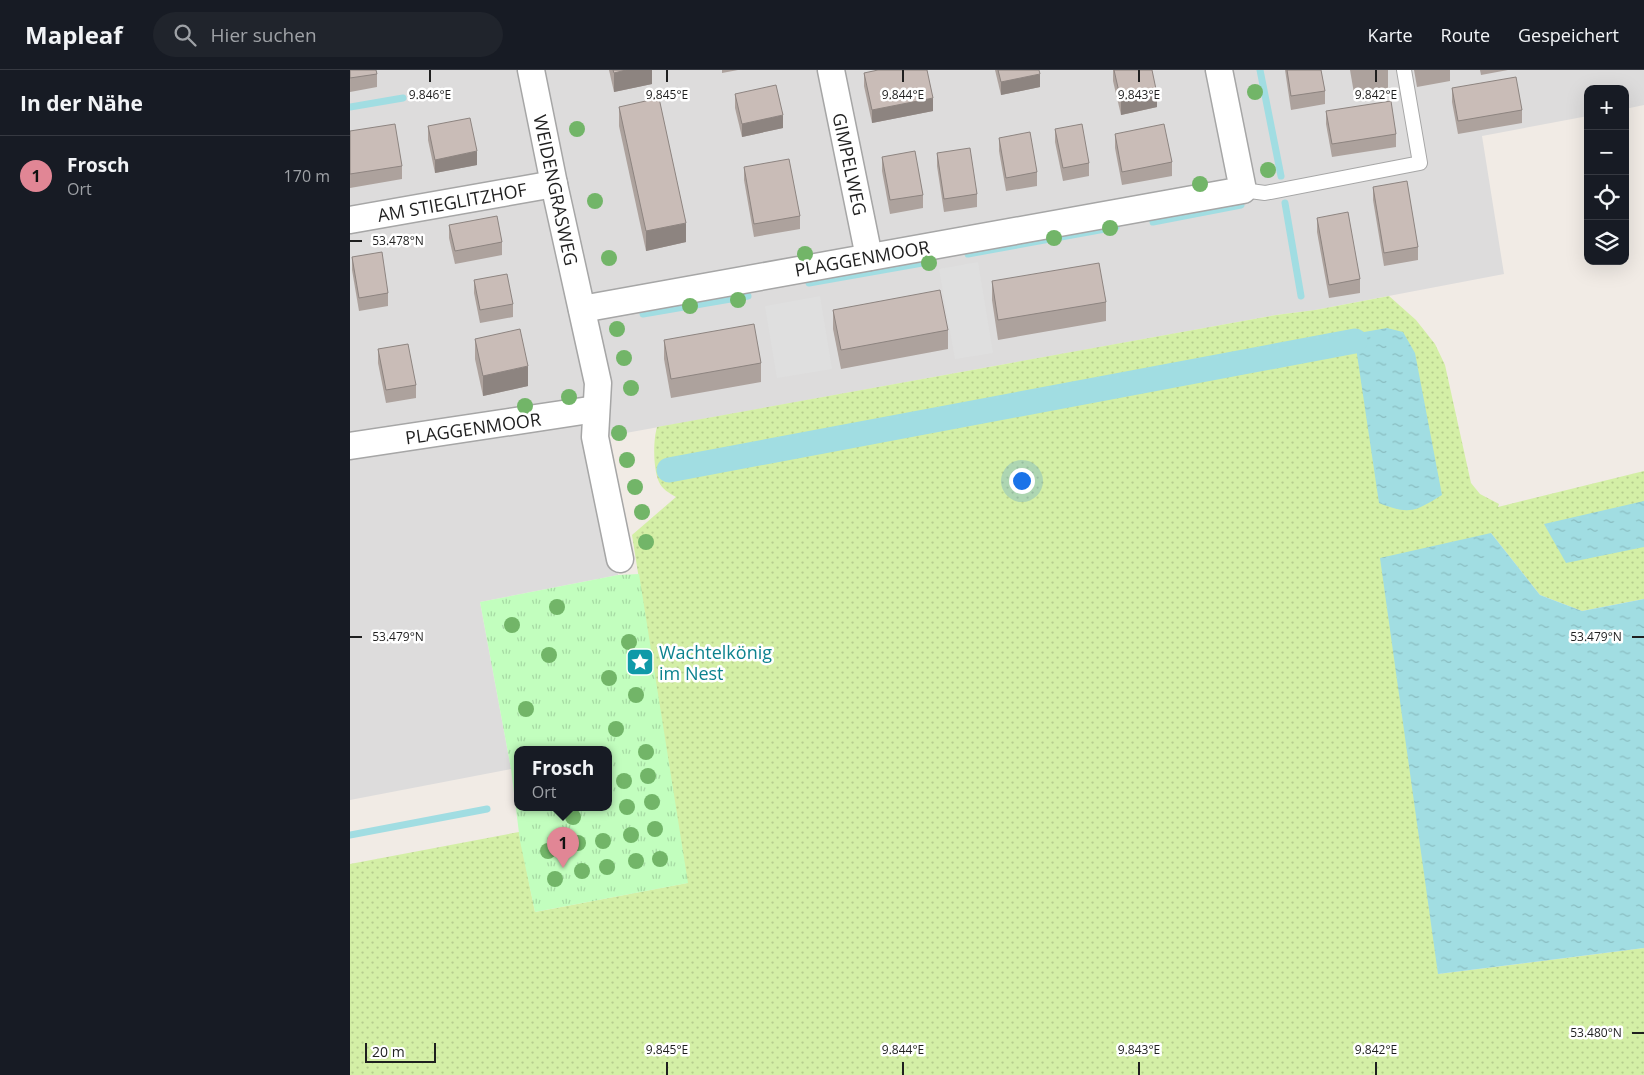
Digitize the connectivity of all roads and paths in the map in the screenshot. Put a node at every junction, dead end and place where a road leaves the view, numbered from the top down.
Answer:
1 (531, 70) edge
2 (831, 70) edge
3 (1219, 70) edge
4 (1404, 70) edge
5 (554, 184) junction
6 (1243, 190) junction
7 (350, 220) edge
8 (870, 257) junction
9 (582, 309) junction
10 (596, 409) junction
11 (350, 446) edge
12 (620, 559) dead end

1 - 5 street, WEIDENGRASWEG
2 - 8 street, GIMPELWEG
3 - 6 street
4 - 6 lane
5 - 7 street, AM STIEGLITZHOF
5 - 9 street, WEIDENGRASWEG
6 - 8 street, PLAGGENMOOR
8 - 9 street, PLAGGENMOOR
9 - 10 street
10 - 11 street, PLAGGENMOOR
10 - 12 street

